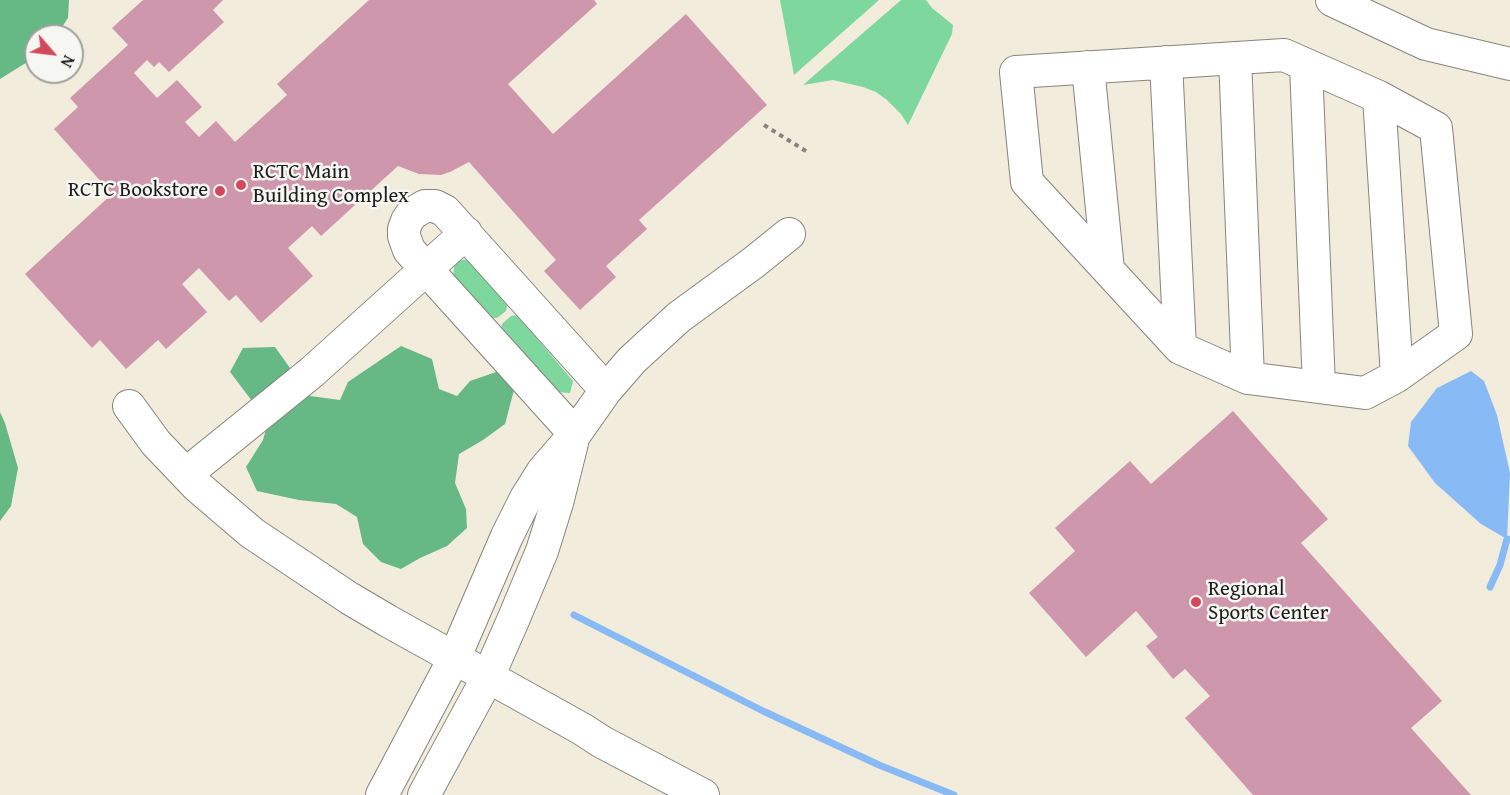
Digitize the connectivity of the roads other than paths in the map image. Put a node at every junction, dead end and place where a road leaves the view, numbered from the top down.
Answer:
1 (1332, 0) edge
2 (1235, 58) junction
3 (1166, 62) junction
4 (1510, 64) edge
5 (1306, 65) junction
6 (1088, 67) junction
7 (1379, 97) junction
8 (466, 233) junction
9 (789, 234) dead end
10 (426, 269) junction
11 (1108, 270) junction
12 (1180, 348) junction
13 (1397, 376) junction
14 (1248, 378) junction
15 (1319, 387) junction
16 (606, 390) junction
17 (129, 406) dead end
18 (575, 434) junction
19 (186, 474) junction
20 (454, 659) junction
21 (488, 676) junction
22 (382, 795) edge
23 (424, 795) edge
24 (703, 795) edge

1 - 4 street
2 - 3 street
2 - 5 street
2 - 14 street
3 - 6 street
3 - 12 street
5 - 7 street
5 - 15 street
6 - 11 street
6 - 11 street
7 - 13 street
7 - 13 street
8 - 10 street
8 - 10 street
8 - 16 street
9 - 16 street
10 - 18 street
10 - 19 street
11 - 12 street
12 - 14 street
13 - 15 street
14 - 15 street
16 - 18 street
17 - 19 street
18 - 20 street
18 - 21 street
19 - 20 street
20 - 21 street
20 - 22 street
21 - 23 street
21 - 24 street

